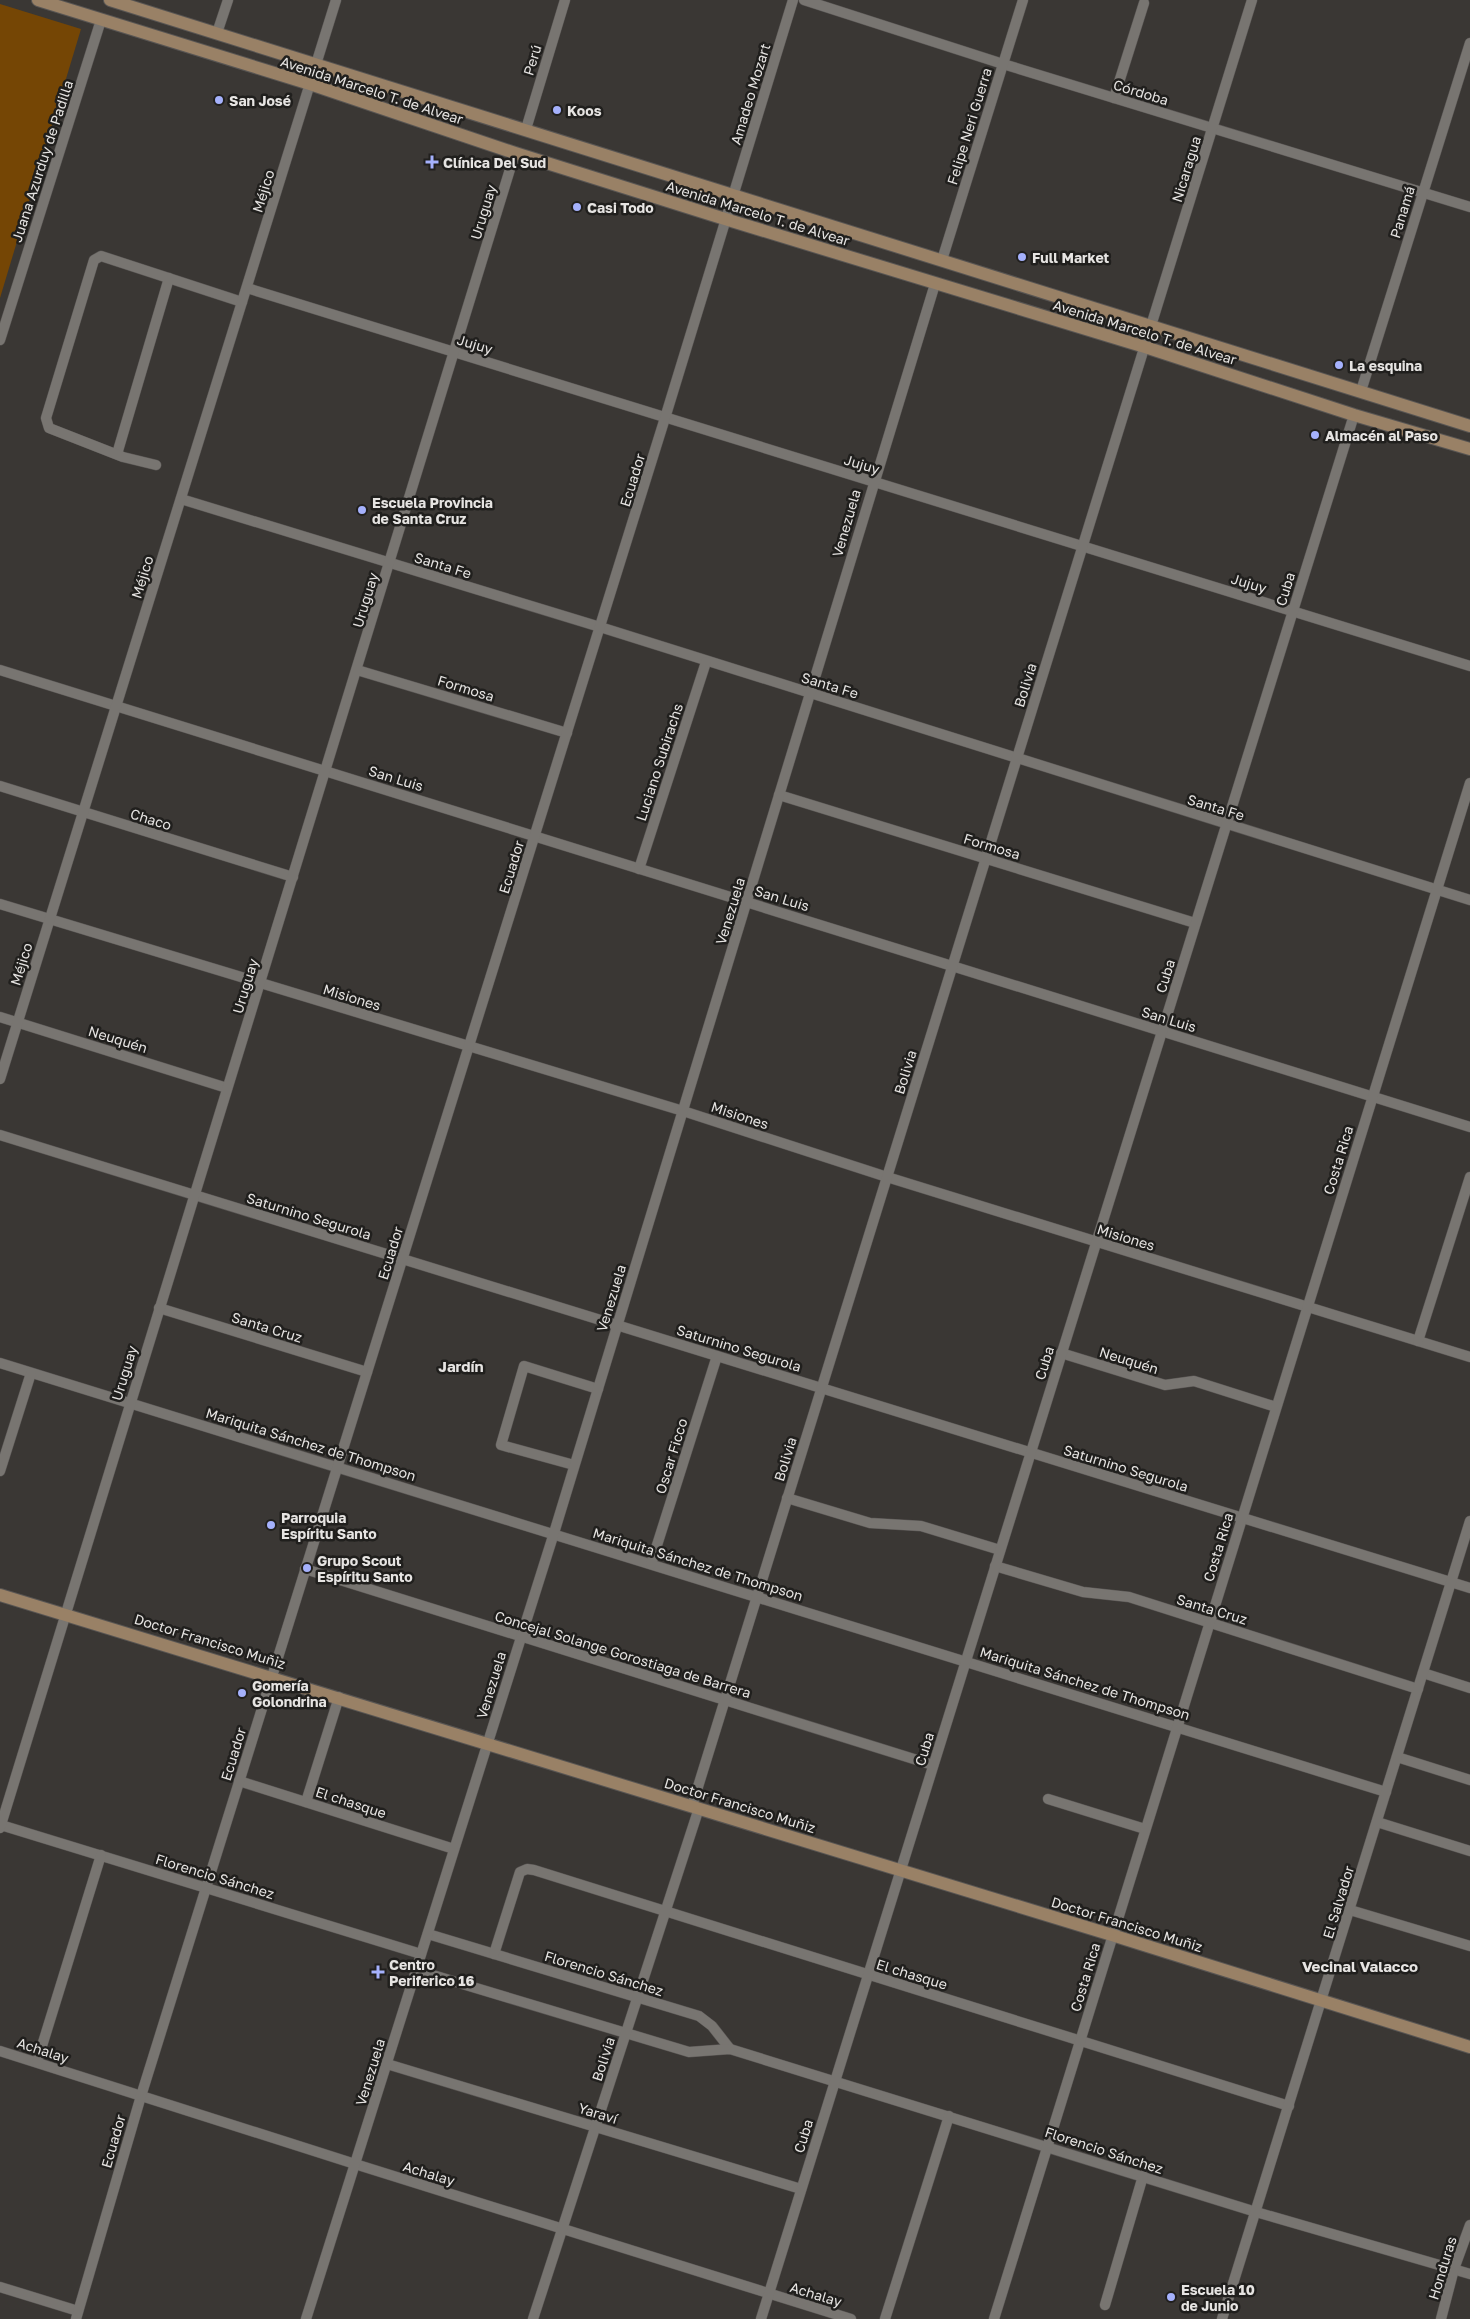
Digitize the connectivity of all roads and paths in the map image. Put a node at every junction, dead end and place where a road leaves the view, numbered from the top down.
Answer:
1 (38, 0) edge
2 (110, 0) edge
3 (228, 0) edge
4 (336, 0) edge
5 (565, 0) edge
6 (793, 0) edge
7 (804, 0) edge
8 (1023, 0) edge
9 (1252, 0) edge
10 (1144, 3) dead end
11 (101, 20) junction
12 (217, 33) junction
13 (1470, 43) edge
14 (316, 64) junction
15 (1003, 64) junction
16 (310, 84) junction
17 (1114, 98) junction
18 (1213, 128) junction
19 (526, 129) junction
20 (515, 153) junction
21 (1423, 192) junction
22 (732, 196) junction
23 (1470, 207) edge
24 (725, 219) junction
25 (942, 260) junction
26 (169, 278) junction
27 (934, 284) junction
28 (246, 288) junction
29 (242, 302) junction
30 (1152, 326) junction
31 (0, 340) edge
32 (1145, 346) junction
33 (455, 352) junction
34 (1361, 390) junction
35 (1354, 415) junction
36 (666, 418) junction
37 (1470, 426) edge
38 (1470, 449) edge
39 (117, 454) junction
40 (156, 466) dead end
41 (873, 481) junction
42 (181, 499) junction
43 (1083, 546) junction
44 (391, 564) junction
45 (1293, 611) junction
46 (600, 628) junction
47 (706, 662) junction
48 (1470, 666) edge
49 (0, 670) edge
50 (357, 670) junction
51 (811, 694) junction
52 (116, 705) junction
53 (567, 733) junction
54 (1017, 759) junction
55 (326, 771) junction
56 (1470, 783) edge
57 (0, 786) edge
58 (780, 795) junction
59 (83, 812) junction
60 (1226, 824) junction
61 (535, 835) junction
62 (986, 859) junction
63 (639, 869) junction
64 (293, 877) junction
65 (1437, 890) junction
66 (1470, 900) edge
67 (747, 902) junction
68 (0, 904) edge
69 (50, 920) junction
70 (1196, 923) junction
71 (953, 966) junction
72 (260, 984) junction
73 (0, 1017) edge
74 (18, 1022) junction
75 (1162, 1031) junction
76 (469, 1046) junction
77 (0, 1079) edge
78 (227, 1088) junction
79 (1372, 1097) junction
80 (683, 1111) junction
81 (1470, 1127) edge
82 (0, 1135) edge
83 (887, 1177) junction
84 (1470, 1177) edge
85 (194, 1195) junction
86 (1096, 1242) junction
87 (403, 1259) junction
88 (1307, 1307) junction
89 (159, 1308) junction
90 (617, 1325) junction
91 (1418, 1341) junction
92 (1062, 1353) junction
93 (717, 1356) junction
94 (1470, 1357) edge
95 (0, 1363) edge
96 (367, 1372) junction
97 (31, 1373) junction
98 (822, 1388) junction
99 (598, 1389) junction
100 (129, 1403) junction
101 (1276, 1406) junction
102 (1030, 1453) junction
103 (574, 1465) junction
104 (338, 1466) junction
105 (0, 1471) edge
106 (787, 1498) junction
107 (1241, 1518) junction
108 (1470, 1521) edge
109 (554, 1534) junction
110 (1000, 1550) junction
111 (651, 1564) junction
112 (995, 1566) junction
113 (306, 1569) junction
114 (1451, 1583) junction
115 (1470, 1588) edge
116 (0, 1595) edge
117 (757, 1596) junction
118 (67, 1614) junction
119 (1209, 1622) junction
120 (521, 1636) junction
121 (966, 1661) junction
122 (1423, 1673) junction
123 (272, 1676) junction
124 (1470, 1688) edge
125 (1418, 1689) junction
126 (339, 1697) junction
127 (725, 1700) junction
128 (1177, 1726) junction
129 (488, 1743) junction
130 (1397, 1757) junction
131 (933, 1764) junction
132 (1470, 1780) edge
133 (239, 1781) junction
134 (1386, 1792) junction
135 (1048, 1799) dead end
136 (306, 1802) junction
137 (696, 1807) junction
138 (1377, 1822) junction
139 (0, 1826) edge
140 (1145, 1830) junction
141 (454, 1849) junction
142 (1470, 1851) edge
143 (101, 1856) junction
144 (900, 1871) junction
145 (206, 1888) junction
146 (1350, 1910) junction
147 (666, 1911) junction
148 (428, 1934) junction
149 (1112, 1935) junction
150 (1470, 1946) edge
151 (421, 1954) junction
152 (494, 1954) junction
153 (416, 1970) junction
154 (868, 1974) junction
155 (638, 1997) junction
156 (1322, 2001) junction
157 (626, 2034) junction
158 (1080, 2041) junction
159 (1470, 2047) edge
160 (730, 2049) junction
161 (0, 2051) edge
162 (36, 2062) junction
163 (387, 2064) junction
164 (835, 2081) junction
165 (141, 2096) junction
166 (1289, 2106) junction
167 (949, 2116) junction
168 (596, 2127) junction
169 (1047, 2146) junction
170 (355, 2164) junction
171 (1143, 2176) junction
172 (801, 2189) junction
173 (1256, 2212) junction
174 (1470, 2224) edge
175 (562, 2229) junction
176 (1454, 2269) junction
177 (1470, 2274) edge
178 (0, 2287) edge
179 (768, 2294) junction
180 (1105, 2305) dead end
181 (77, 2315) edge
182 (306, 2319) edge
183 (533, 2319) edge
184 (761, 2319) edge
185 (851, 2319) edge
186 (884, 2319) edge
187 (994, 2319) edge
188 (1222, 2319) edge
189 (1441, 2319) edge

1 - 11 main road, Avenida Marcelo T. de Alvear
2 - 12 main road, Avenida Marcelo T. de Alvear
3 - 12 street
4 - 14 street, Méjico
5 - 19 street, Perú
6 - 22 street, Amadeo Mozart
7 - 15 street, Córdoba
8 - 15 street, Felipe Neri Guerra
9 - 18 street, Nicaragua
10 - 17 street
11 - 16 main road, Avenida Marcelo T. de Alvear
11 - 31 street, Juana Azurduy de Padilla
12 - 14 main road, Avenida Marcelo T. de Alvear
13 - 21 street, Panamá
14 - 16 street, Méjico
14 - 19 main road, Avenida Marcelo T. de Alvear
15 - 17 street, Córdoba
15 - 25 street, Felipe Neri Guerra
16 - 20 main road, Avenida Marcelo T. de Alvear
16 - 28 street, Méjico
17 - 18 street, Córdoba
18 - 21 street, Córdoba
18 - 30 street, Nicaragua
19 - 22 main road, Avenida Marcelo T. de Alvear
20 - 24 main road, Avenida Marcelo T. de Alvear
20 - 33 street, Uruguay
21 - 23 street, Córdoba
21 - 34 street, Panamá
22 - 24 street, Ecuador
22 - 25 main road, Avenida Marcelo T. de Alvear
24 - 27 main road, Avenida Marcelo T. de Alvear
24 - 36 street, Ecuador
25 - 30 main road, Avenida Marcelo T. de Alvear
26 - 29 street
26 - 39 street
26 - 39 street
27 - 32 main road, Avenida Marcelo T. de Alvear
27 - 41 street, Venezuela
28 - 29 street, Méjico
28 - 33 street, Jujuy
29 - 42 street, Méjico
30 - 32 street, Nicaragua
30 - 34 main road, Avenida Marcelo T. de Alvear
32 - 35 main road, Avenida Marcelo T. de Alvear
32 - 43 street, Bolivia
33 - 36 street, Jujuy
33 - 44 street, Uruguay
34 - 37 main road, Avenida Marcelo T. de Alvear
35 - 38 main road, Avenida Marcelo T. de Alvear
35 - 45 street, Cuba
36 - 41 street, Jujuy
36 - 46 street, Ecuador
39 - 40 street
41 - 43 street, Jujuy
41 - 51 street, Venezuela
42 - 44 street, Santa Fe
42 - 52 street, Méjico
43 - 45 street, Jujuy
43 - 54 street, Bolivia
44 - 46 street, Santa Fe
44 - 50 street, Uruguay
45 - 48 street, Jujuy
45 - 60 street, Cuba
46 - 47 street, Santa Fe
46 - 53 street, Ecuador
47 - 51 street, Santa Fe
47 - 63 street, Luciano Subirachs
49 - 52 street, San Luis
50 - 53 street, Formosa
50 - 55 street, Uruguay
51 - 54 street, Santa Fe
51 - 58 street, Venezuela
52 - 55 street, San Luis
52 - 59 street, Méjico
53 - 61 street, Ecuador
54 - 60 street, Santa Fe
54 - 62 street, Bolivia
55 - 61 street, San Luis
55 - 64 street, Uruguay
56 - 65 street, Costa Rica
57 - 59 street, Chaco
58 - 62 street, Formosa
58 - 67 street, Venezuela
59 - 64 street, Chaco
59 - 69 street, Méjico
60 - 65 street, Santa Fe
60 - 70 street, Cuba
61 - 63 street, San Luis
61 - 76 street, Ecuador
62 - 70 street, Formosa
62 - 71 street, Bolivia
63 - 67 street, San Luis
64 - 72 street, Uruguay
65 - 66 street, Santa Fe
65 - 79 street, Costa Rica
67 - 71 street, San Luis
67 - 80 street, Venezuela
68 - 69 street, Misiones
69 - 72 street, Misiones
69 - 74 street, Méjico
70 - 75 street, Cuba
71 - 75 street, San Luis
71 - 83 street, Bolivia
72 - 76 street, Misiones
72 - 78 street, Uruguay
73 - 74 street, Neuquén
74 - 77 street, Méjico
74 - 78 street, Neuquén
75 - 79 street, San Luis
75 - 86 street, Cuba
76 - 80 street, Misiones
76 - 87 street, Ecuador
78 - 85 street, Uruguay
79 - 81 street, San Luis
79 - 88 street, Costa Rica
80 - 83 street, Misiones
80 - 90 street, Venezuela
82 - 85 street, Saturnino Segurola
83 - 86 street, Misiones
83 - 98 street, Bolivia
84 - 91 street
85 - 87 street, Saturnino Segurola
85 - 89 street, Uruguay
86 - 88 street, Misiones
86 - 92 street, Cuba
87 - 90 street, Saturnino Segurola
87 - 96 street, Ecuador
88 - 91 street, Misiones
88 - 101 street, Costa Rica
89 - 96 street, Santa Cruz
89 - 100 street, Uruguay
90 - 93 street, Saturnino Segurola
90 - 99 street, Venezuela
91 - 94 street, Misiones
92 - 101 street, Neuquén
92 - 102 street, Cuba
93 - 98 street, Saturnino Segurola
93 - 111 street, Oscar Ficco
95 - 97 street, Mariquita Sánchez de Thompson
96 - 104 street, Ecuador
97 - 100 street, Mariquita Sánchez de Thompson
97 - 105 street
98 - 102 street, Saturnino Segurola
98 - 106 street, Bolivia
99 - 103 street, Venezuela
99 - 103 street
100 - 104 street, Mariquita Sánchez de Thompson
100 - 118 street, Uruguay
101 - 107 street, Costa Rica
102 - 107 street, Saturnino Segurola
102 - 110 street, Cuba
103 - 109 street, Venezuela
104 - 109 street, Mariquita Sánchez de Thompson
104 - 113 street, Ecuador
106 - 110 street
106 - 117 street, Bolivia
107 - 114 street, Saturnino Segurola
107 - 119 street, Costa Rica
108 - 114 street, El Salvador
109 - 111 street, Mariquita Sánchez de Thompson
109 - 120 street, Venezuela
110 - 112 street, Cuba
111 - 117 street, Mariquita Sánchez de Thompson
112 - 119 street, Santa Cruz
112 - 121 street, Cuba
113 - 120 street, Concejal Solange Gorostiaga de Barrera
113 - 123 street, Ecuador
114 - 115 street, Saturnino Segurola
114 - 122 street, El Salvador
116 - 118 main road, Doctor Francisco Muñiz
117 - 121 street, Mariquita Sánchez de Thompson
117 - 127 street, Bolivia
118 - 123 main road, Doctor Francisco Muñiz
118 - 139 street, Uruguay
119 - 125 street, Santa Cruz
119 - 128 street, Costa Rica
120 - 127 street, Concejal Solange Gorostiaga de Barrera
120 - 129 street, Venezuela
121 - 128 street, Mariquita Sánchez de Thompson
121 - 131 street, Cuba
122 - 124 street
122 - 125 street, El Salvador
123 - 126 main road, Doctor Francisco Muñiz
123 - 133 street, Ecuador
125 - 130 street, El Salvador
126 - 129 main road, Doctor Francisco Muñiz
126 - 136 street
127 - 131 street, Concejal Solange Gorostiaga de Barrera
127 - 137 street, Bolivia
128 - 134 street, Mariquita Sánchez de Thompson
128 - 140 street, Costa Rica
129 - 137 main road, Doctor Francisco Muñiz
129 - 141 street, Venezuela
130 - 132 street
130 - 134 street, El Salvador
131 - 144 street, Cuba
133 - 136 street, El chasque
133 - 145 street, Ecuador
134 - 138 street, El Salvador
135 - 140 street
136 - 141 street, El chasque
137 - 144 main road, Doctor Francisco Muñiz
137 - 147 street, Bolivia
138 - 142 street
138 - 146 street, El Salvador
139 - 143 street, Florencio Sánchez
140 - 149 street, Costa Rica
141 - 148 street, Venezuela
143 - 145 street, Florencio Sánchez
143 - 162 street
144 - 149 main road, Doctor Francisco Muñiz
144 - 154 street, Cuba
145 - 151 street, Florencio Sánchez
145 - 165 street, Ecuador
146 - 150 street
146 - 156 street, El Salvador
147 - 152 street, El chasque
147 - 154 street, El chasque
147 - 155 street, Bolivia
148 - 151 street, Venezuela
148 - 152 street, Florencio Sánchez
149 - 156 main road, Doctor Francisco Muñiz
149 - 158 street, Costa Rica
151 - 153 street, Venezuela
152 - 155 street, Florencio Sánchez
153 - 157 street, Florencio Sánchez
153 - 163 street, Venezuela
154 - 158 street, El chasque
154 - 164 street, Cuba
155 - 157 street, Bolivia
155 - 160 street, Florencio Sánchez
156 - 159 main road, Doctor Francisco Muñiz
156 - 166 street, El Salvador
157 - 160 street, Florencio Sánchez
157 - 168 street, Bolivia
158 - 166 street, El chasque
158 - 169 street, Costa Rica
160 - 164 street, Florencio Sánchez
161 - 162 street, Achalay
162 - 165 street, Achalay
163 - 168 street, Yaraví
163 - 170 street, Venezuela
164 - 167 street, Florencio Sánchez
164 - 172 street, Cuba
165 - 170 street, Achalay
165 - 181 street, Ecuador
166 - 173 street, El Salvador
167 - 169 street, Florencio Sánchez
167 - 186 street
168 - 172 street, Yaraví
168 - 175 street, Bolivia
169 - 171 street, Florencio Sánchez
169 - 187 street, Costa Rica
170 - 175 street, Achalay
170 - 182 street, Venezuela
171 - 173 street, Florencio Sánchez
171 - 180 street
172 - 179 street, Cuba
173 - 176 street, Florencio Sánchez
173 - 188 street, El Salvador
174 - 176 street, Honduras
175 - 179 street, Achalay
175 - 183 street, Bolivia
176 - 177 street, Florencio Sánchez
176 - 189 street, Honduras
178 - 181 street
179 - 184 street, Cuba
179 - 185 street, Achalay

